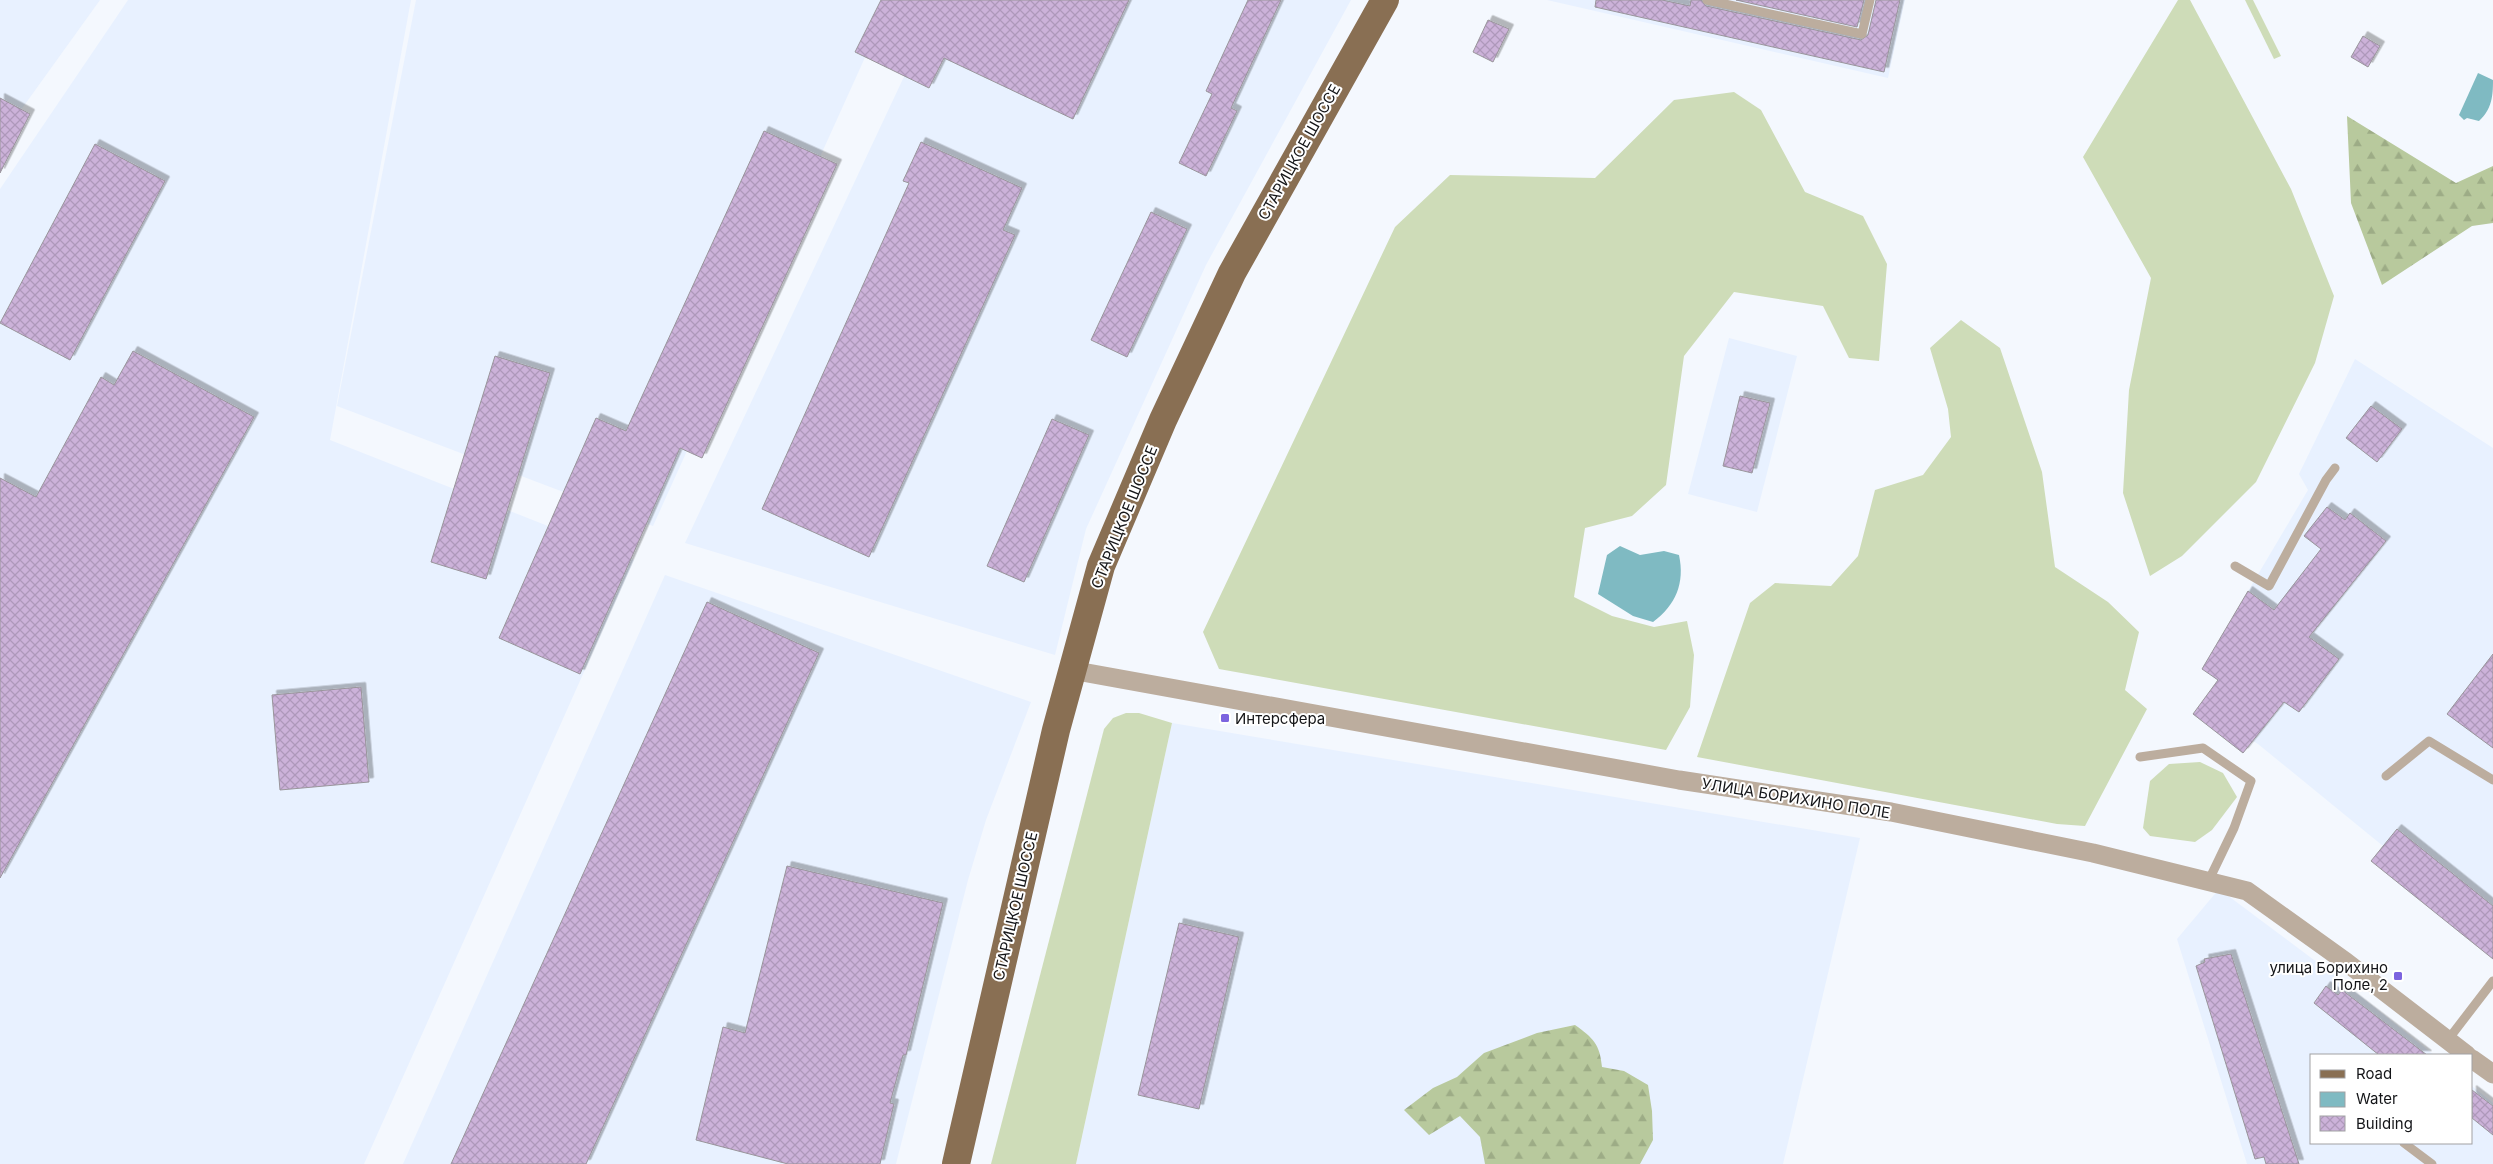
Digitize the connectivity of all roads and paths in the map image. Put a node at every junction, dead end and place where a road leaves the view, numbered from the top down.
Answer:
1 (1385, 0) edge
2 (1708, 0) edge
3 (1870, 0) edge
4 (2334, 468) dead end
5 (2235, 566) dead end
6 (1072, 670) junction
7 (2140, 757) dead end
8 (2386, 776) dead end
9 (2493, 780) edge
10 (2208, 882) junction
11 (2493, 981) edge
12 (2447, 1041) junction
13 (2466, 1054) edge
14 (2473, 1060) edge
15 (2493, 1074) edge
16 (2405, 1144) edge
17 (956, 1164) edge
18 (2432, 1164) edge

1 - 6 main road, СТАРИЦКОЕ ШОССЕ
2 - 3 lane
4 - 5 lane
6 - 10 street, УЛИЦА БОРИХИНО ПОЛЕ
6 - 17 main road, СТАРИЦКОЕ ШОССЕ
7 - 10 lane
8 - 9 lane
10 - 12 street, УЛИЦА БОРИХИНО ПОЛЕ
11 - 12 lane
12 - 13 street, УЛИЦА БОРИХИНО ПОЛЕ
14 - 15 street
16 - 18 lane

